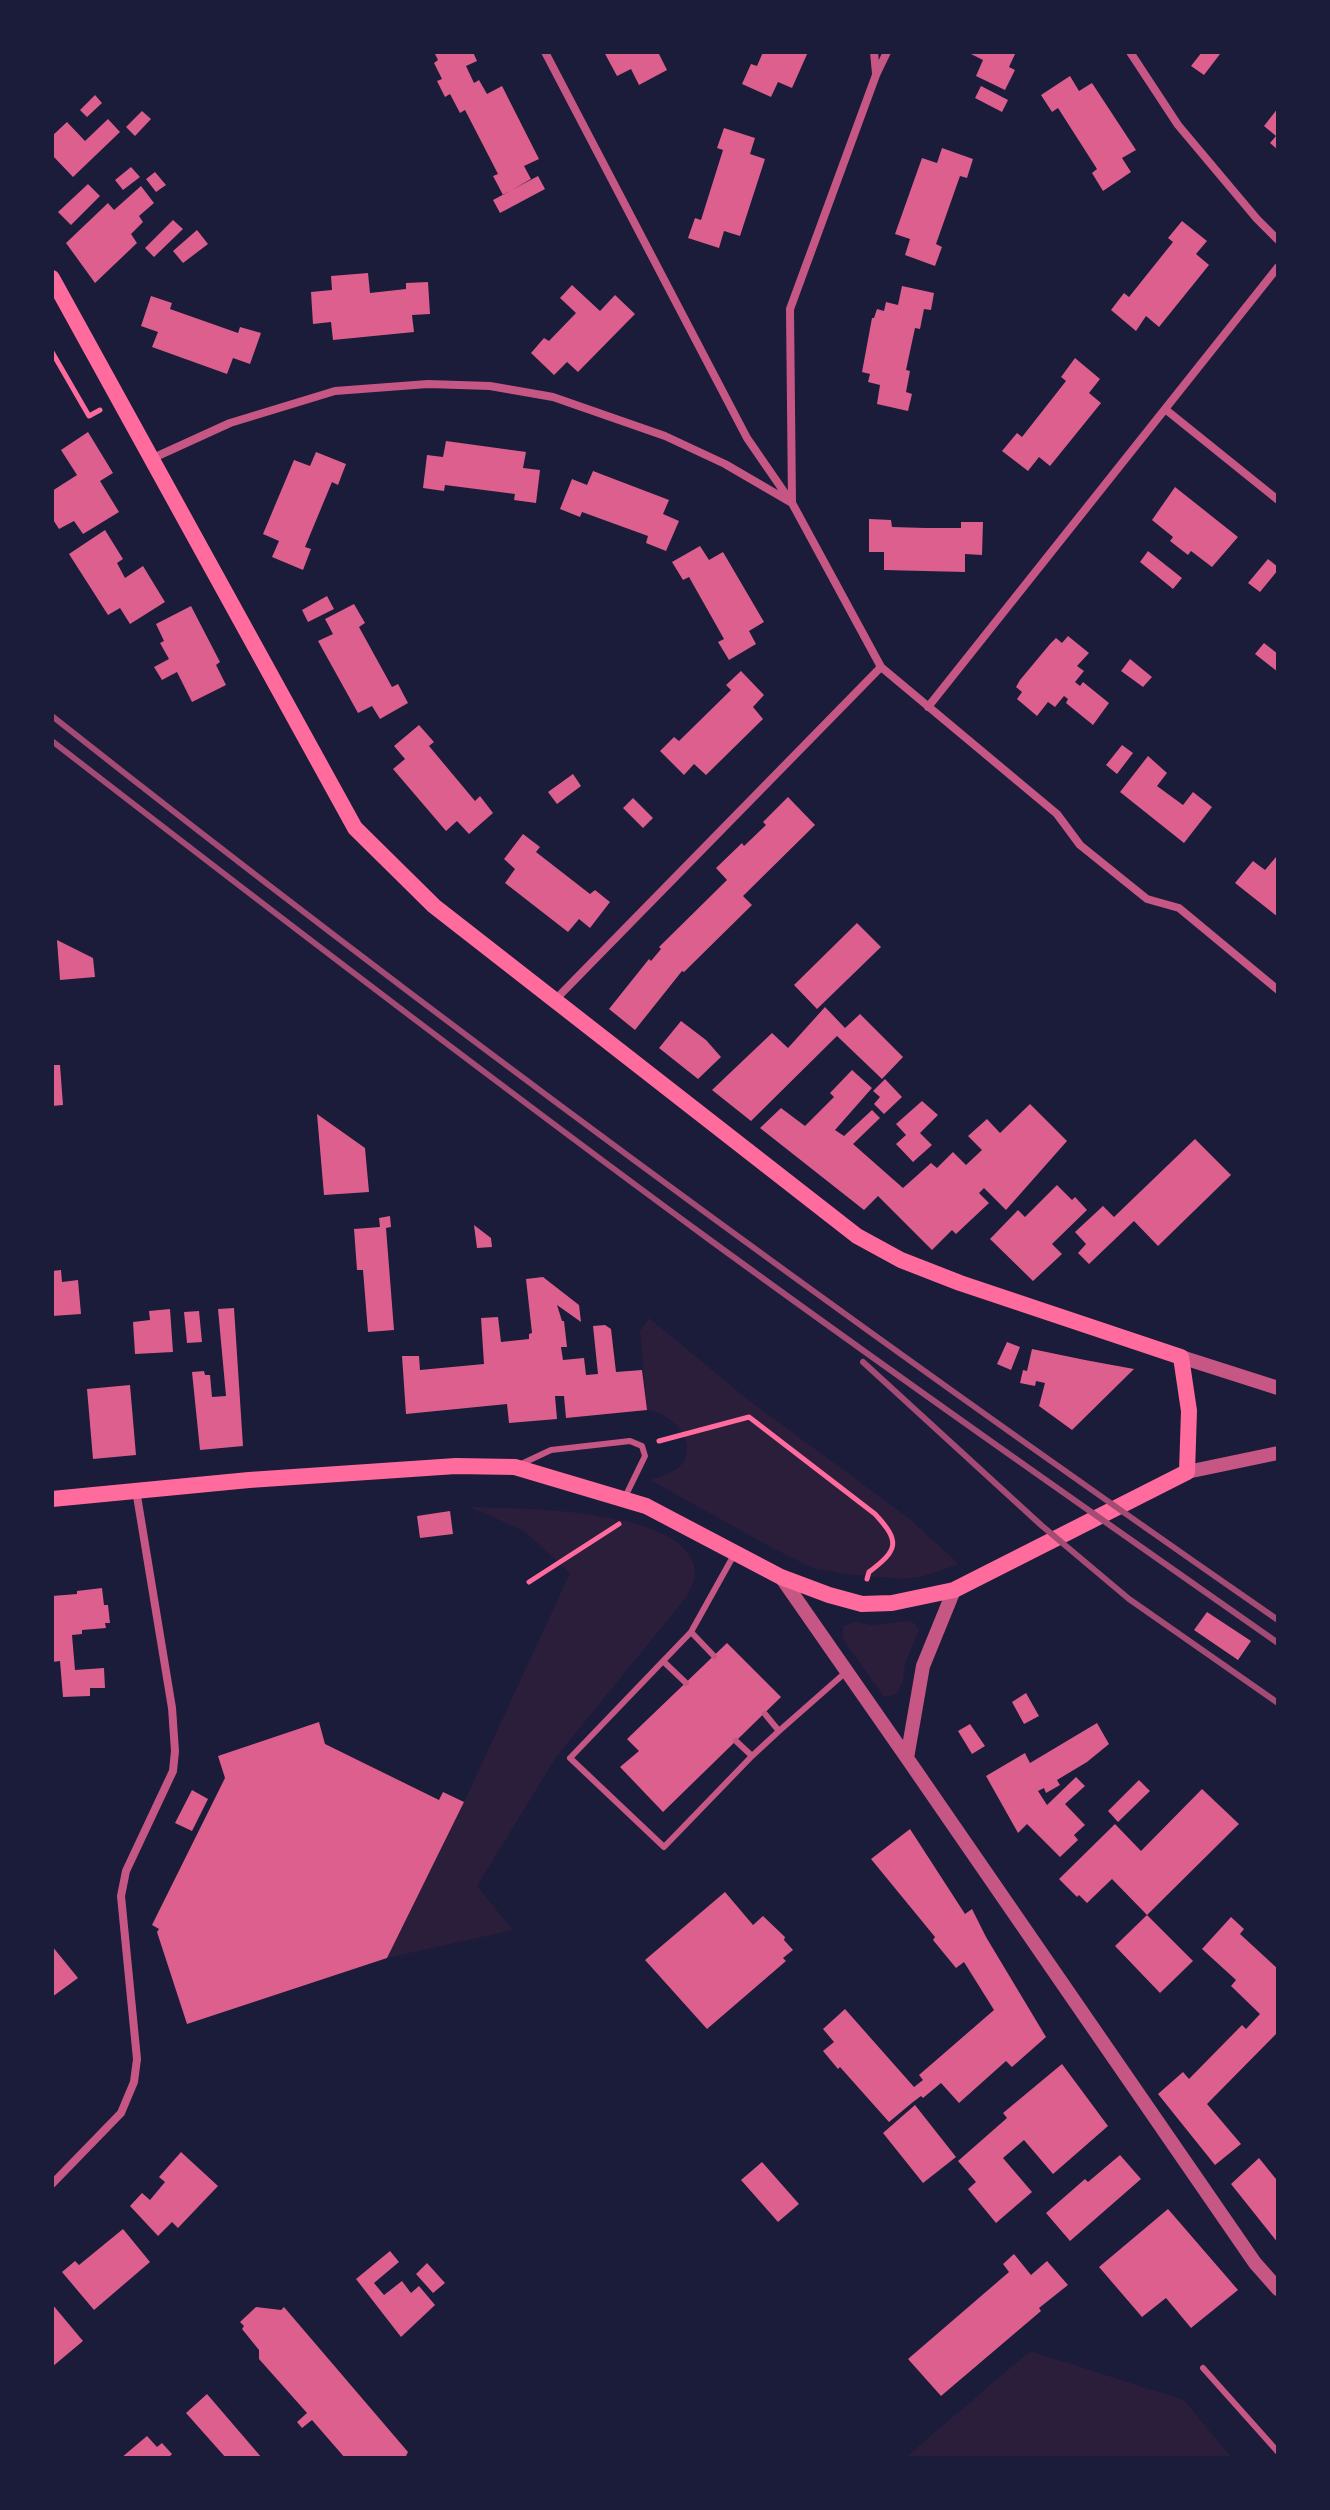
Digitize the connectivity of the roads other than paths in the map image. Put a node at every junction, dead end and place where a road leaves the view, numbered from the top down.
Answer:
1 (545, 52) edge
2 (874, 52) edge
3 (887, 52) edge
4 (1130, 52) edge
5 (876, 75) junction
6 (1278, 240) edge
7 (1278, 267) edge
8 (52, 278) edge
9 (1165, 409) junction
10 (151, 459) junction
11 (1278, 500) edge
12 (792, 503) junction
13 (881, 667) junction
14 (928, 707) junction
15 (1278, 990) edge
16 (554, 1002) junction
17 (1181, 1357) junction
18 (1278, 1388) edge
19 (1277, 1454) edge
20 (515, 1467) junction
21 (1187, 1472) junction
22 (136, 1490) junction
23 (624, 1498) junction
24 (52, 1499) edge
25 (735, 1553) junction
26 (781, 1577) junction
27 (961, 1586) junction
28 (691, 1632) junction
29 (714, 1656) dead end
30 (663, 1661) junction
31 (846, 1671) junction
32 (686, 1683) dead end
33 (765, 1714) dead end
34 (779, 1731) junction
35 (736, 1741) dead end
36 (752, 1756) junction
37 (907, 1758) junction
38 (52, 2184) edge
39 (1278, 2289) edge
40 (1203, 2368) dead end
41 (1278, 2452) edge

1 - 12 street
2 - 5 street
3 - 5 street
4 - 6 street
5 - 12 street
7 - 9 street
8 - 10 main road
9 - 11 street
9 - 14 street
10 - 12 street
10 - 16 main road
12 - 13 street
13 - 14 street
13 - 16 street
14 - 15 street
16 - 17 main road
17 - 18 street
17 - 21 main road
19 - 21 street
20 - 22 main road
20 - 23 main road
20 - 23 lane
21 - 27 main road
22 - 24 main road
22 - 38 street
23 - 25 main road
25 - 26 main road
25 - 28 lane
26 - 27 main road
26 - 31 street
27 - 37 street
28 - 29 lane
28 - 30 lane
30 - 32 lane
30 - 36 lane
31 - 34 lane
31 - 37 street
33 - 34 lane
34 - 36 lane
35 - 36 lane
37 - 39 street
40 - 41 lane

